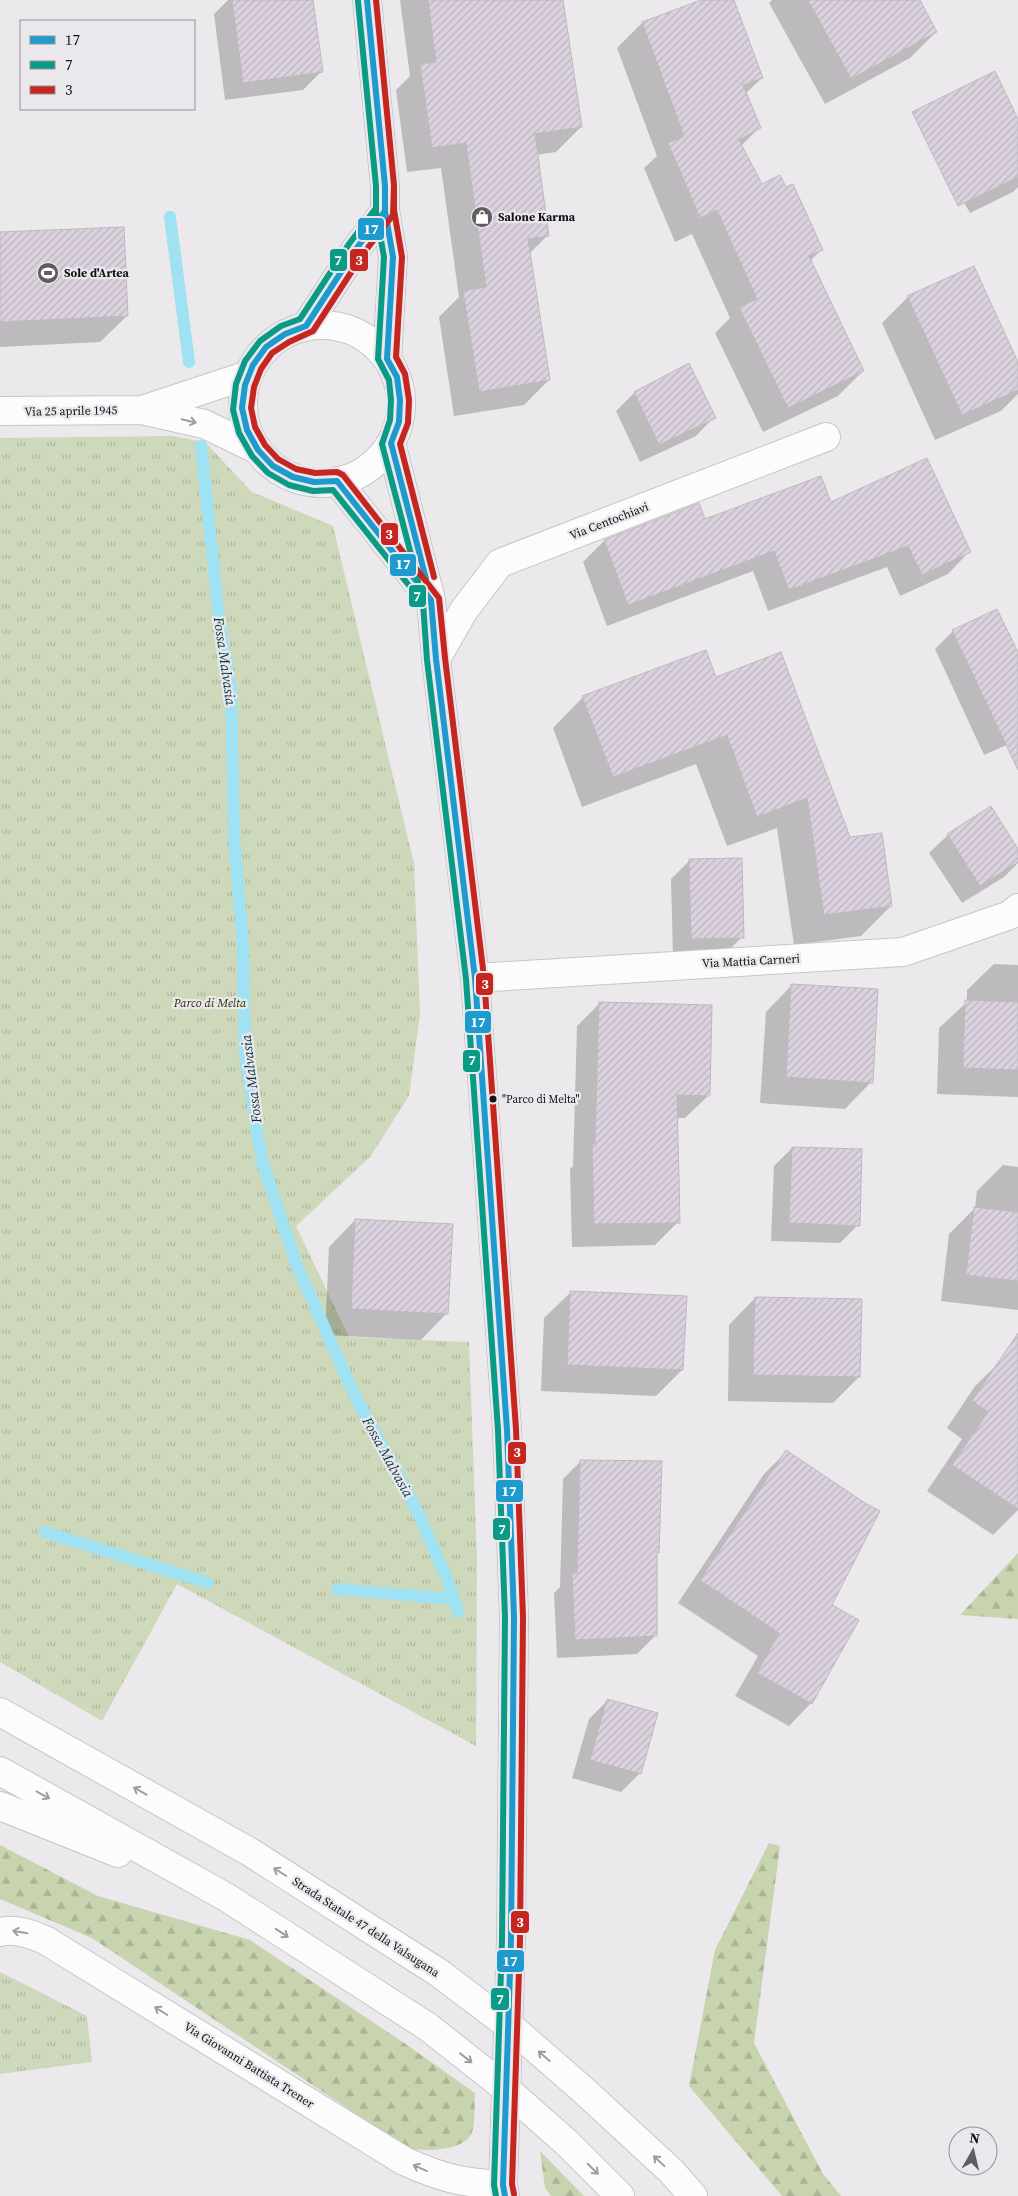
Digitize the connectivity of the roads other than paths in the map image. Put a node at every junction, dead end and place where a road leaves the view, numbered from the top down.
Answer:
1 (366, 0) edge
2 (385, 211) junction
3 (306, 326) junction
4 (386, 359) junction
5 (248, 375) junction
6 (142, 410) junction
7 (0, 412) edge
8 (826, 437) dead end
9 (391, 443) junction
10 (258, 450) junction
11 (337, 482) junction
12 (431, 600) junction
13 (436, 659) junction
14 (1018, 908) edge
15 (475, 978) junction
16 (0, 1712) edge
17 (0, 1771) edge
18 (0, 1806) edge
19 (226, 1897) junction
20 (0, 1932) edge
21 (504, 2190) edge
22 (620, 2196) edge
23 (693, 2196) edge

1 - 2 main road
2 - 3 main road
2 - 4 main road
3 - 4 main road
3 - 5 main road
4 - 9 main road
5 - 6 main road, Via 25 aprile 1945
5 - 10 main road
6 - 7 main road, Via 25 aprile 1945
6 -> 10 main road, Via 25 aprile 1945
8 - 13 main road, Via Centochiavi
9 - 11 main road
9 - 12 main road
10 - 11 main road
11 - 12 main road
12 - 13 main road
13 - 15 main road
14 - 15 main road, Via Mattia Carneri
15 - 21 main road
23 -> 16 main road, Strada Statale 47 della Valsugana, bridge
17 -> 19 main road
18 - 19 main road
19 -> 22 main road, bridge
21 -> 20 main road, Via Giovanni Battista Trener

